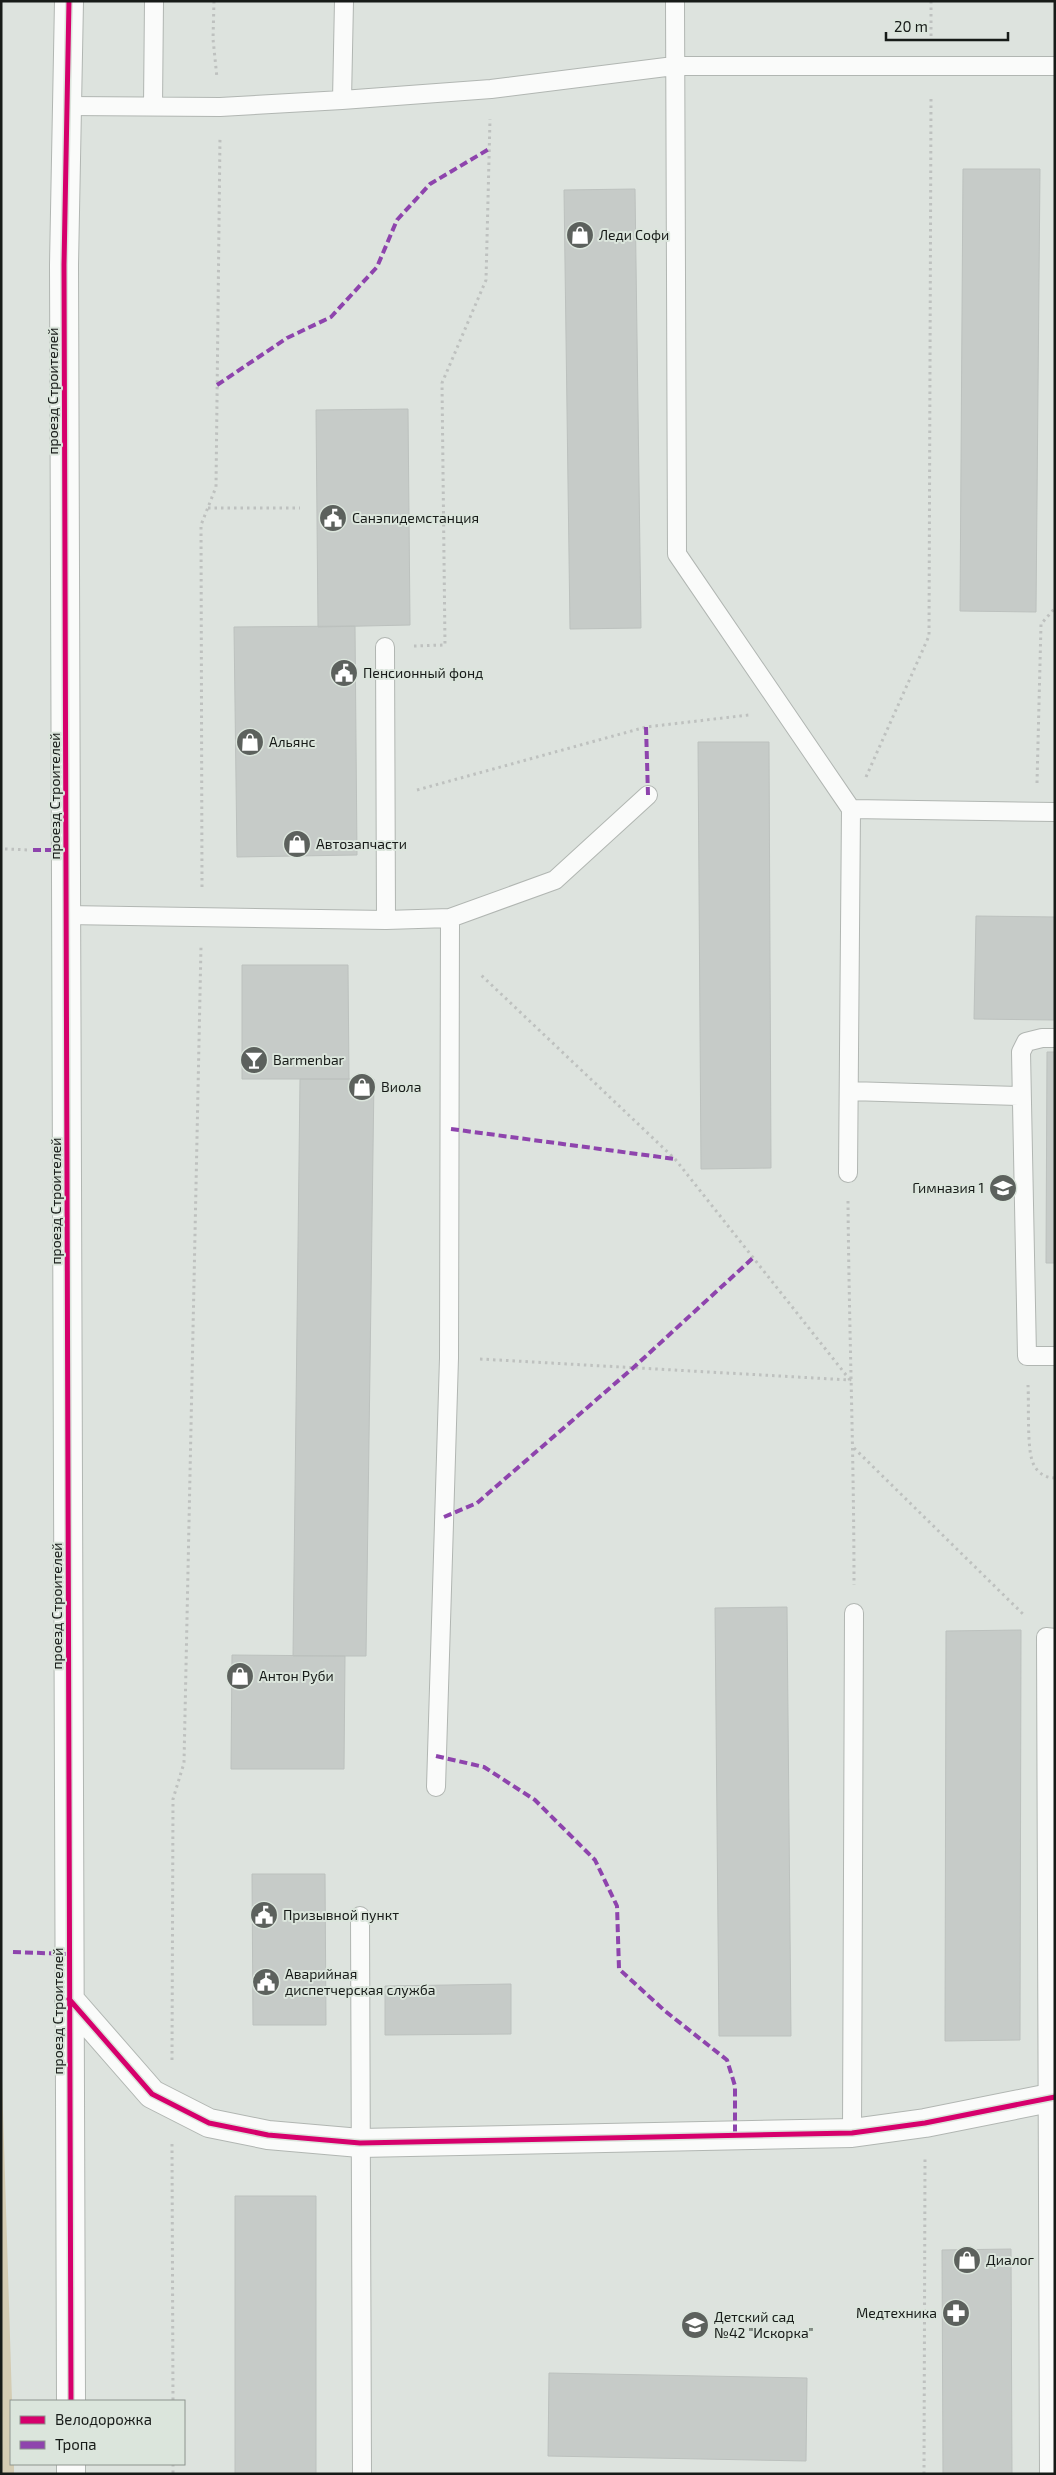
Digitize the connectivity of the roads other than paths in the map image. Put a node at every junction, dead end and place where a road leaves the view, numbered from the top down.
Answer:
1 (69, 1) edge
2 (154, 1) edge
3 (344, 1) edge
4 (675, 1) edge
5 (674, 66) junction
6 (1055, 66) edge
7 (342, 100) junction
8 (67, 106) junction
9 (153, 106) junction
10 (385, 647) road end
11 (648, 795) dead end
12 (851, 809) junction
13 (1055, 812) edge
14 (66, 915) junction
15 (450, 918) junction
16 (386, 920) junction
17 (1055, 1038) edge
18 (849, 1090) junction
19 (1021, 1096) junction
20 (848, 1173) road end
21 (1055, 1356) edge
22 (854, 1613) road end
23 (1051, 1638) edge
24 (436, 1786) dead end
25 (360, 1916) dead end
26 (69, 1999) junction
27 (1051, 2098) edge
28 (852, 2133) junction
29 (360, 2143) junction
30 (71, 2400) edge
31 (362, 2474) edge
32 (1049, 2474) edge

1 - 8 street, проезд Строителей
2 - 9 lane
3 - 7 lane
4 - 5 lane
5 - 6 lane
5 - 7 lane
5 - 12 lane
7 - 9 lane
8 - 9 lane
8 - 14 street, проезд Строителей
10 - 16 lane
11 - 15 lane
12 - 13 lane
12 - 18 lane
14 - 16 lane
14 - 26 street, проезд Строителей
15 - 16 lane
15 - 24 lane
17 - 19 lane
18 - 19 lane
18 - 20 lane
19 - 21 lane
22 - 28 lane
23 - 27 lane
25 - 29 lane
26 - 29 street
26 - 30 street, проезд Строителей
27 - 28 street
27 - 32 lane
28 - 29 street
29 - 31 lane

